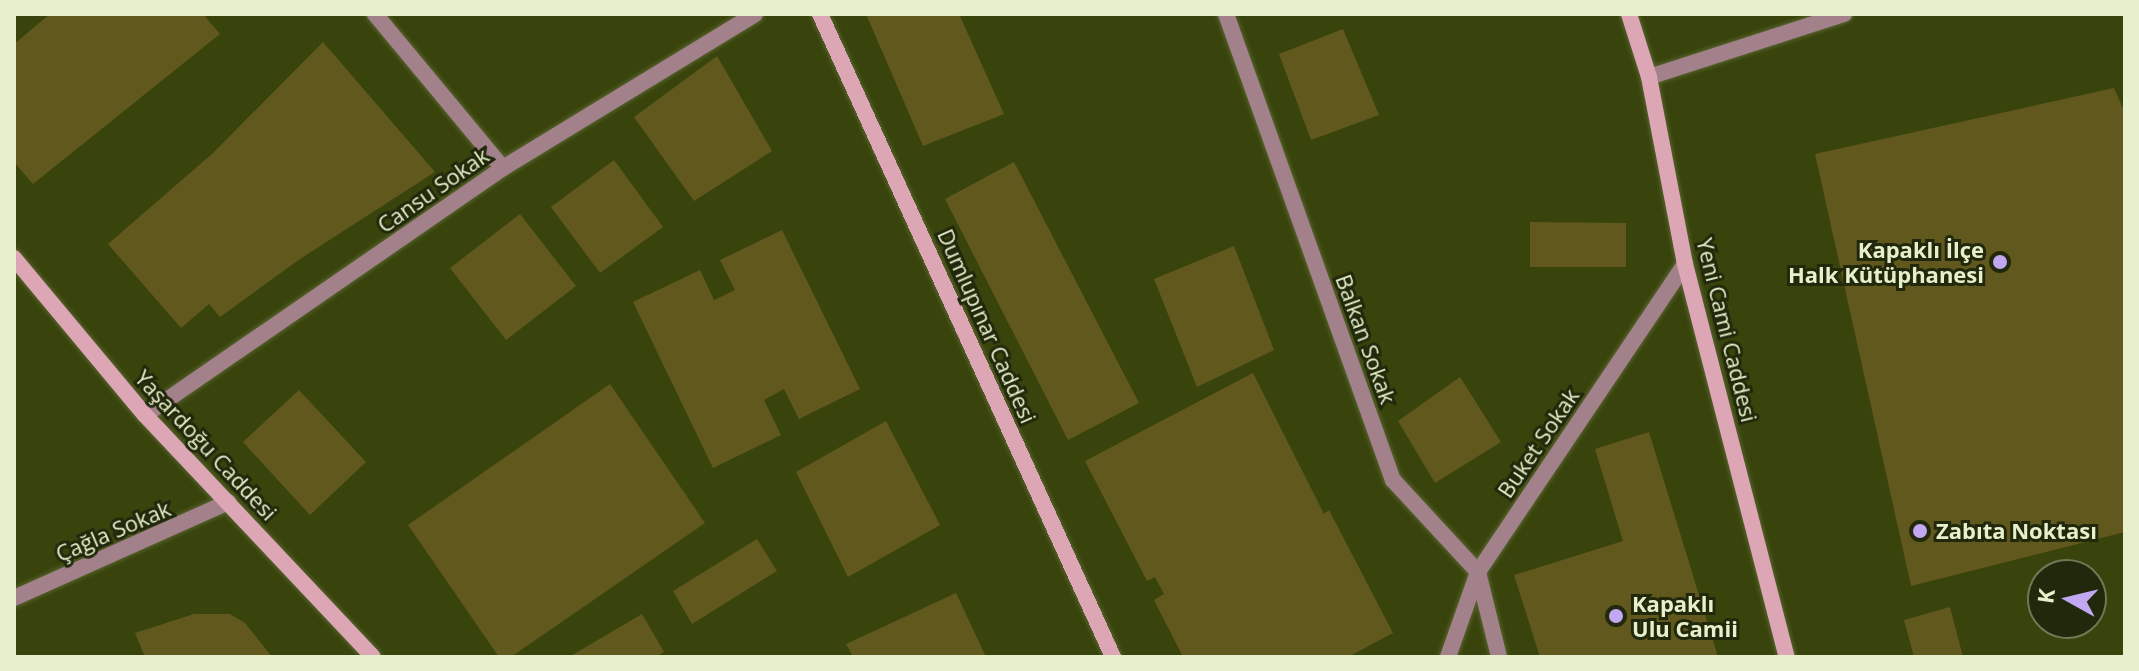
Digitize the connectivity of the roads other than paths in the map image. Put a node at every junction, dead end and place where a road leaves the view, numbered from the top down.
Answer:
1 (375, 14) edge
2 (755, 14) edge
3 (820, 14) edge
4 (1226, 14) edge
5 (1629, 14) edge
6 (1844, 14) edge
7 (1649, 77) junction
8 (503, 168) junction
9 (14, 258) edge
10 (1685, 264) junction
11 (145, 415) junction
12 (229, 502) junction
13 (1478, 572) junction
14 (14, 598) edge
15 (373, 657) edge
16 (1113, 657) edge
17 (1448, 657) edge
18 (1499, 657) edge
19 (1787, 657) edge

1 - 8 street
2 - 8 street, Cansu Sokak
3 - 16 street, Dumlupınar Caddesi
4 - 13 street, Balkan Sokak
5 - 7 street, Yeni Cami Caddesi
6 - 7 street
7 - 10 street, Yeni Cami Caddesi
8 - 11 street, Cansu Sokak
9 - 11 street, Yaşardoğu Caddesi
10 - 13 street, Buket Sokak
10 - 19 street, Yeni Cami Caddesi
11 - 12 street, Yaşardoğu Caddesi
12 - 14 street, Çağla Sokak
12 - 15 street, Yaşardoğu Caddesi
13 - 17 street, Buket Sokak
13 - 18 street, Balkan Sokak

